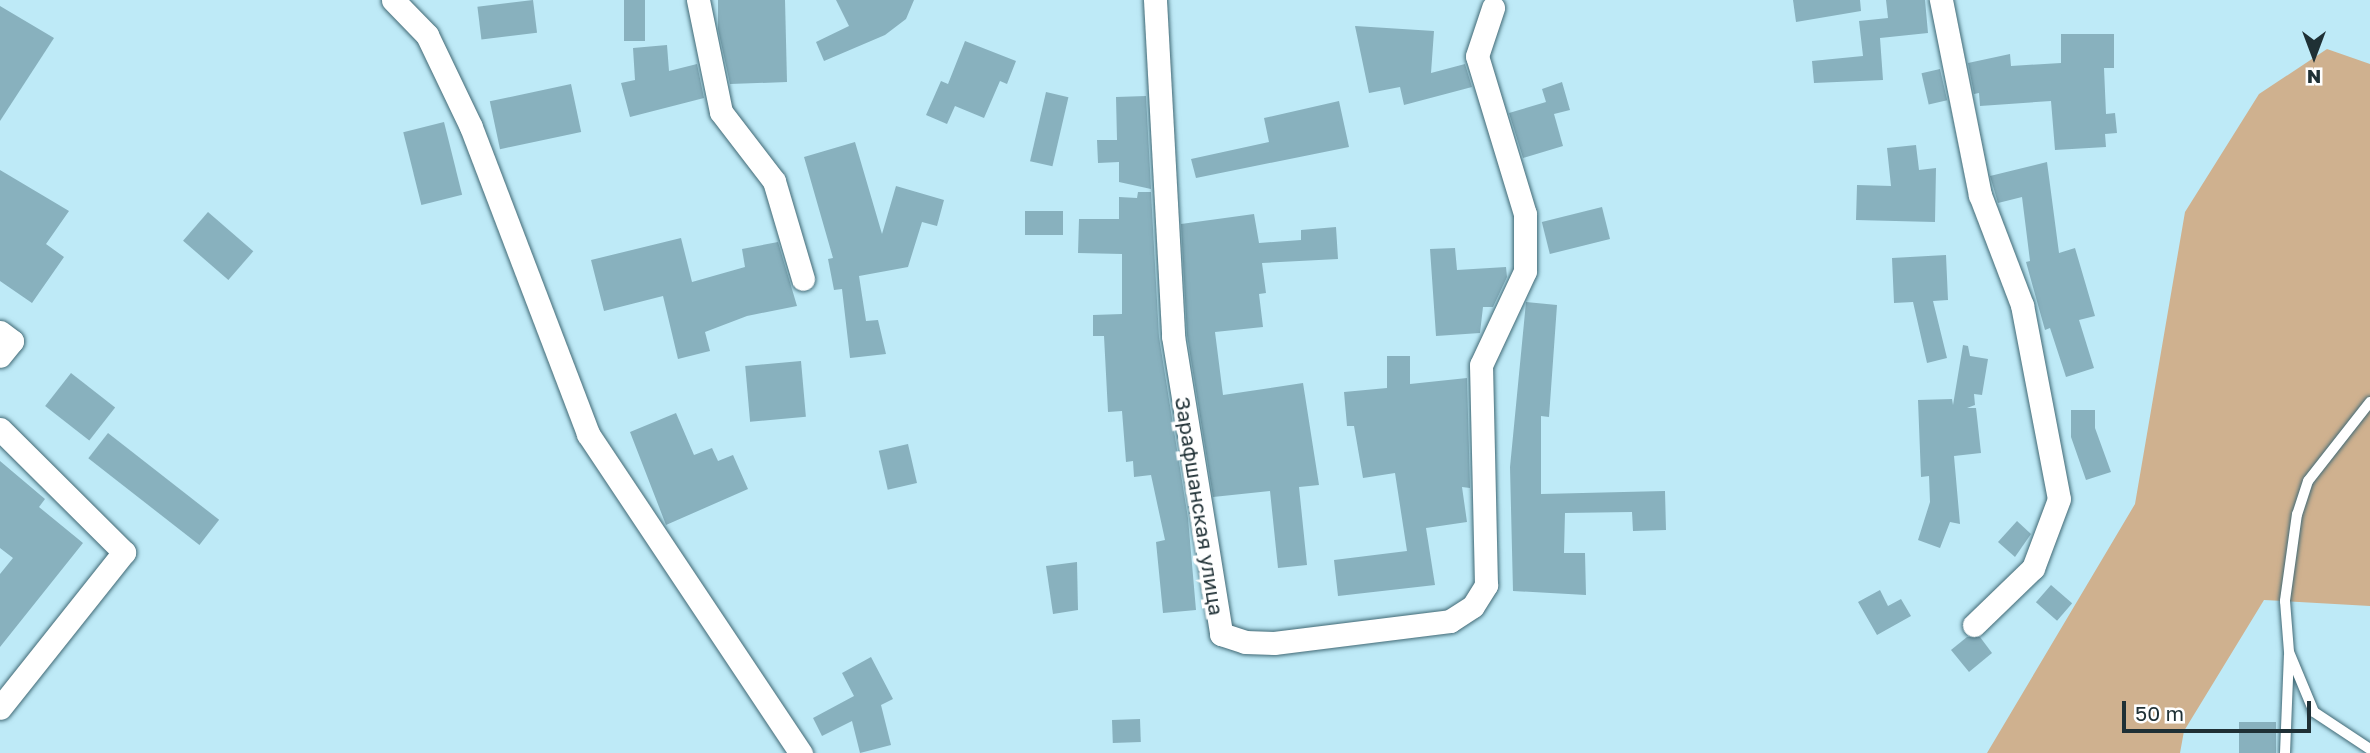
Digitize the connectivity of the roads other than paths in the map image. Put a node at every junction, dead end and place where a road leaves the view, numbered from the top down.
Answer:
1 (393, 0) edge
2 (698, 0) edge
3 (1155, 0) edge
4 (1941, 0) edge
5 (1493, 8) dead end
6 (803, 279) dead end
7 (0, 332) edge
8 (0, 356) edge
9 (2370, 402) edge
10 (0, 429) edge
11 (1974, 625) dead end
12 (2290, 652) junction
13 (0, 708) edge
14 (2370, 749) edge
15 (801, 753) edge
16 (2285, 753) edge

1 - 15 street
2 - 6 street
3 - 5 street, Зарафшанская улица
4 - 11 street
7 - 8 street
9 - 12 lane
10 - 13 street
12 - 14 lane
12 - 16 lane

